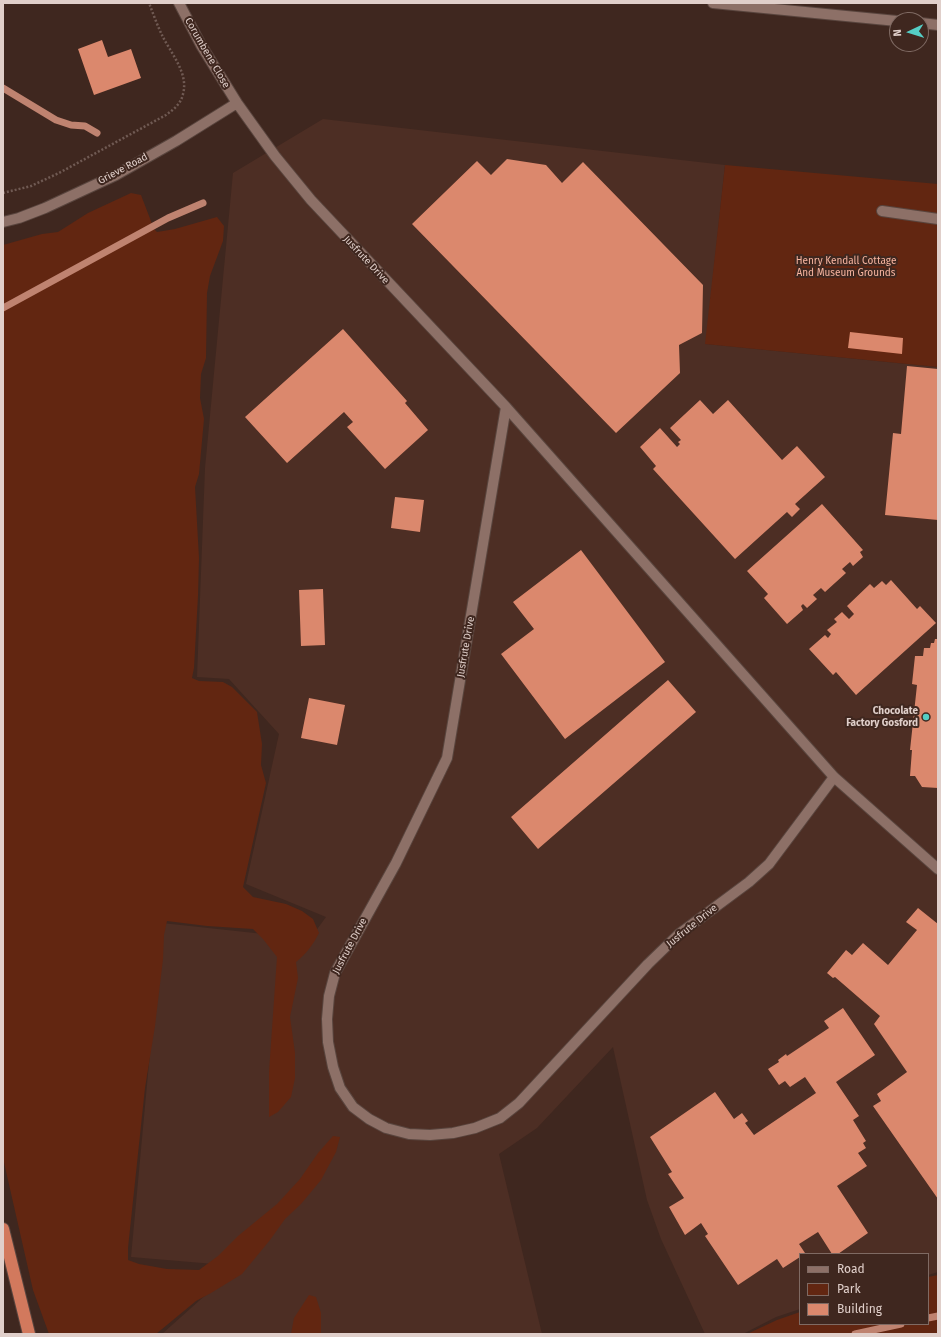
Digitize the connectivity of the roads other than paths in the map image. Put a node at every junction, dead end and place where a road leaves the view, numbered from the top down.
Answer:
1 (178, 3) edge
2 (713, 3) edge
3 (766, 6) edge
4 (889, 20) edge
5 (237, 103) junction
6 (882, 211) dead end
7 (938, 219) edge
8 (3, 222) edge
9 (506, 407) junction
10 (834, 777) junction
11 (938, 869) edge
12 (3, 1229) edge
13 (29, 1334) edge

1 - 5 street, Corumbene Close
2 - 3 street
3 - 4 street
5 - 8 street, Grieve Road
5 - 9 street, Jusfrute Drive
6 - 7 street
9 - 10 street, Jusfrute Drive
9 - 10 street, Jusfrute Drive
10 - 11 street, Jusfrute Drive
12 - 13 highway

